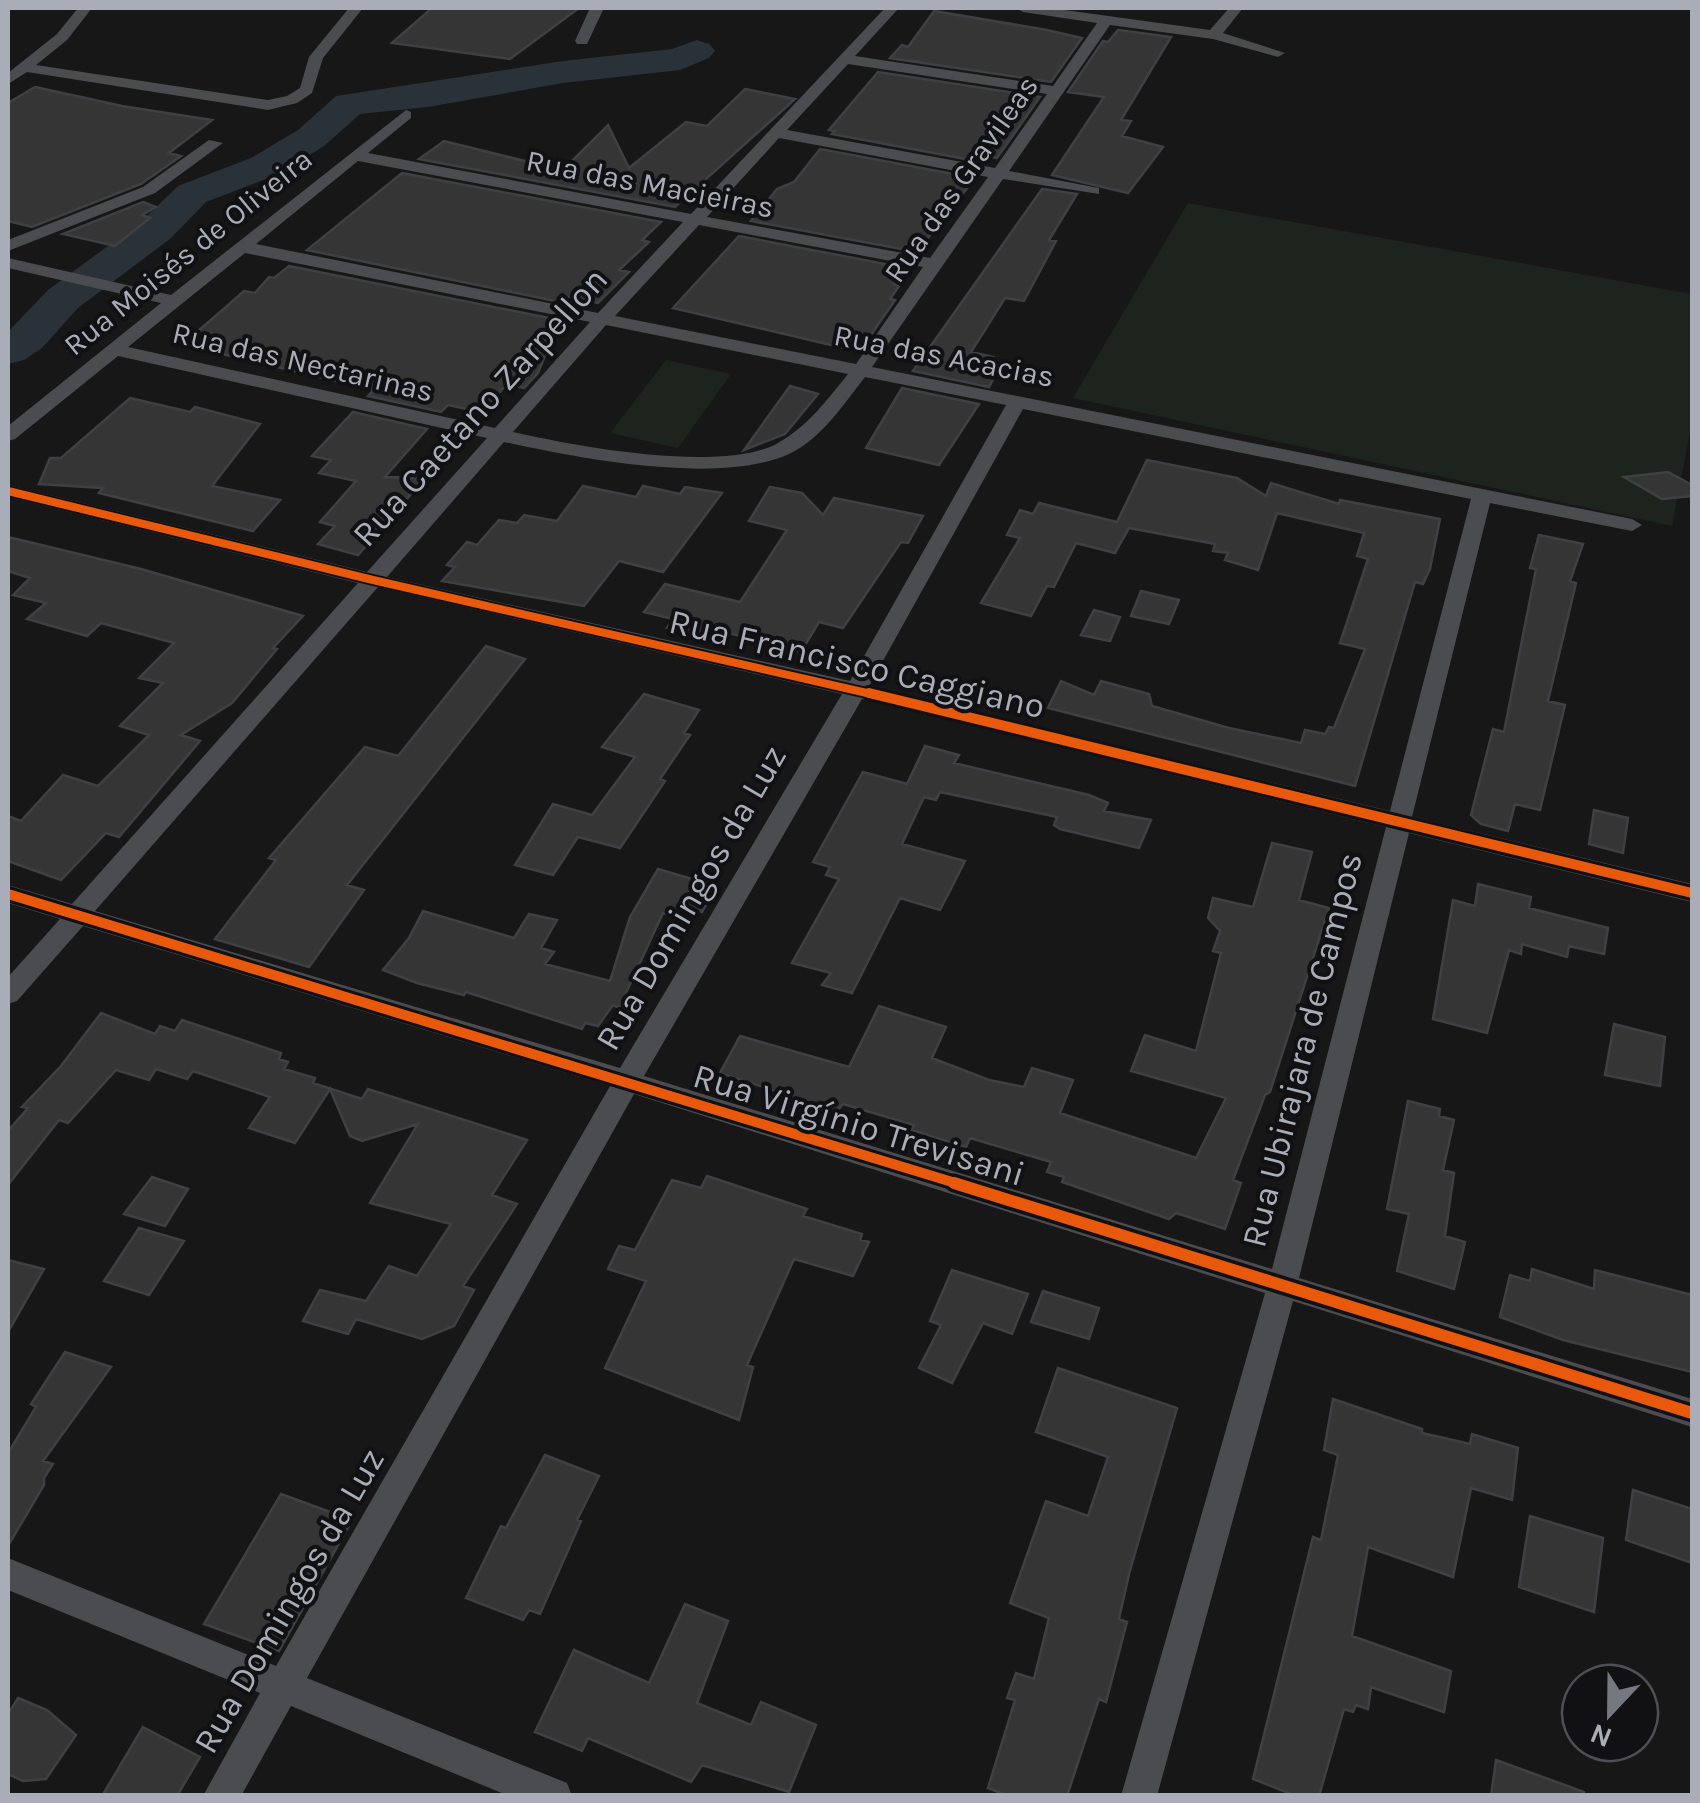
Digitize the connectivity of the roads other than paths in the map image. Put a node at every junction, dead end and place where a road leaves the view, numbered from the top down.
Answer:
1 (85, 8) edge
2 (356, 8) edge
3 (597, 8) edge
4 (892, 8) edge
5 (1023, 8) edge
6 (1236, 8) edge
7 (1106, 20) junction
8 (1214, 35) junction
9 (582, 41) dead end
10 (1278, 53) dead end
11 (845, 59) junction
12 (28, 68) junction
13 (8, 80) edge
14 (1058, 91) junction
15 (406, 115) dead end
16 (778, 133) junction
17 (215, 143) dead end
18 (356, 156) junction
19 (1000, 174) junction
20 (1093, 190) dead end
21 (696, 221) junction
22 (8, 246) edge
23 (243, 247) junction
24 (8, 264) edge
25 (934, 264) junction
26 (173, 301) junction
27 (602, 319) junction
28 (115, 350) junction
29 (862, 370) junction
30 (1018, 402) junction
31 (8, 435) edge
32 (501, 437) junction
33 (8, 491) edge
34 (1482, 494) junction
35 (1632, 525) dead end
36 (373, 580) junction
37 (856, 690) junction
38 (1396, 824) junction
39 (8, 894) edge
40 (1692, 894) edge
41 (79, 913) junction
42 (8, 994) edge
43 (627, 1081) junction
44 (1282, 1286) junction
45 (1692, 1412) edge
46 (8, 1574) edge
47 (286, 1686) junction
48 (221, 1796) edge
49 (554, 1796) edge
50 (1139, 1796) edge

1 - 12 street
2 - 12 street
3 - 9 street
4 - 11 street, Rua Caetano Zarpellon
5 - 7 street
6 - 8 street
7 - 8 street
7 - 14 street, Rua das Gravileas
8 - 10 street
11 - 14 street
11 - 16 street, Rua Caetano Zarpellon
12 - 13 street
14 - 19 street, Rua das Gravileas
15 - 18 street, Rua Moisés de Oliveira
16 - 19 street
16 - 21 street, Rua Caetano Zarpellon
17 - 22 street
18 - 21 street, Rua das Macieiras
18 - 23 street, Rua Moisés de Oliveira
19 - 20 street
19 - 25 street, Rua das Gravileas
21 - 25 street, Rua das Macieiras
21 - 27 street, Rua Caetano Zarpellon
23 - 26 street, Rua Moisés de Oliveira
23 - 27 street, Rua das Acacias
24 - 26 street
25 - 29 street, Rua das Gravileas
26 - 28 street, Rua Moisés de Oliveira
27 - 29 street, Rua das Acacias
27 - 32 street, Rua Caetano Zarpellon
28 - 31 street, Rua Moisés de Oliveira
28 - 32 street, Rua das Nectarinas
29 - 30 street, Rua das Acacias
29 - 32 street, Rua das Nectarinas
30 - 34 street, Rua das Acacias
30 - 37 street, Rua Domingos da Luz
32 - 36 street, Rua Caetano Zarpellon
33 - 36 street, Rua Francisco Caggiano
34 - 35 street, Rua das Acacias
34 - 38 street, Rua Ubirajara de Campos
36 - 37 street, Rua Francisco Caggiano
36 - 41 street, Rua Caetano Zarpellon
37 - 38 street, Rua Francisco Caggiano
37 - 43 street, Rua Domingos da Luz
38 - 40 street, Rua Francisco Caggiano
38 - 44 street, Rua Ubirajara de Campos
39 - 41 street, Rua Virgínio Trevisani
41 - 42 street, Rua Caetano Zarpellon
41 - 43 street, Rua Virgínio Trevisani
43 - 44 street, Rua Virgínio Trevisani
43 - 47 street, Rua Domingos da Luz
44 - 45 street, Rua Virgínio Trevisani
44 - 50 street, Rua Ubirajara de Campos
46 - 47 street
47 - 48 street, Rua Domingos da Luz
47 - 49 street

